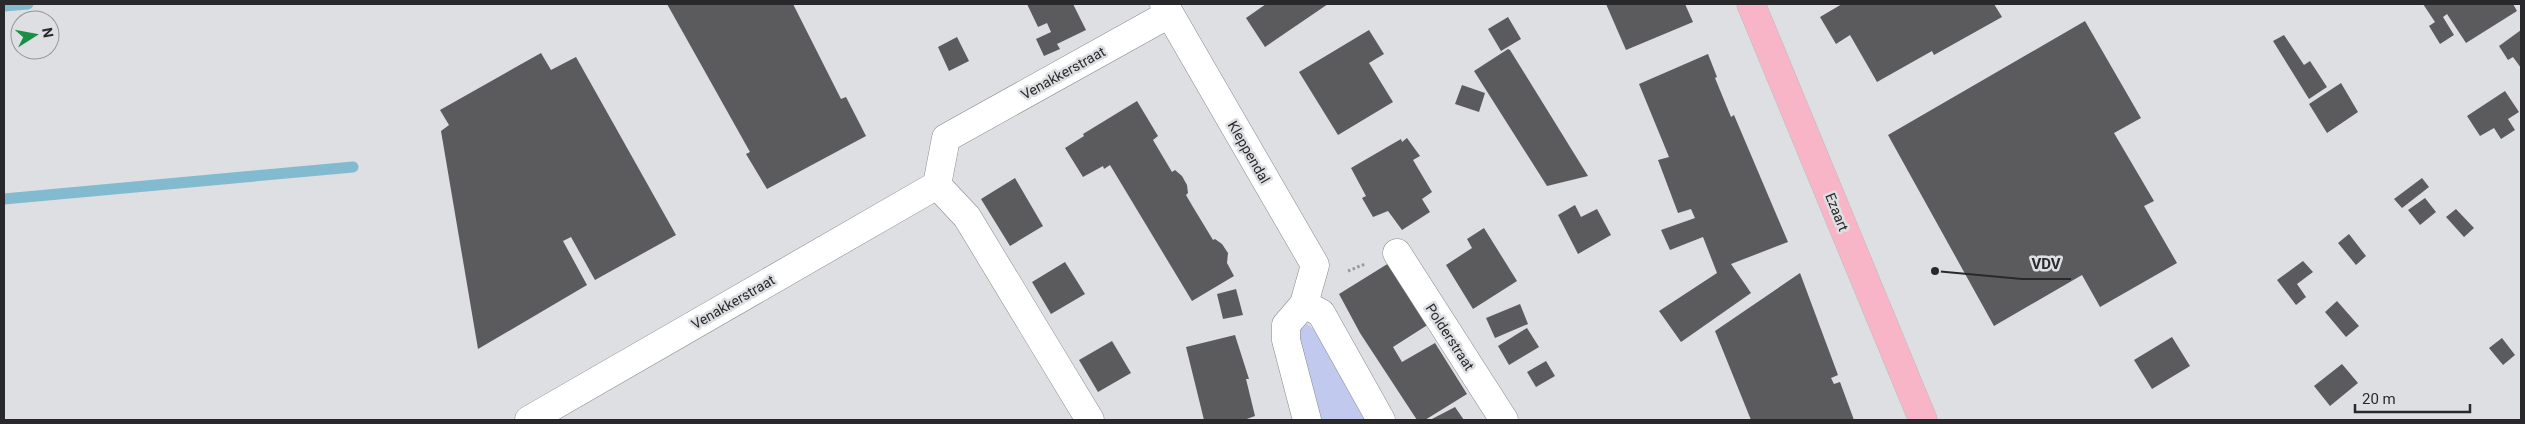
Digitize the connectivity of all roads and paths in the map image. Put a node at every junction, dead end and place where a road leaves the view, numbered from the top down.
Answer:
1 (1751, 4) edge
2 (1166, 9) edge
3 (937, 185) junction
4 (1397, 253) joint
5 (1306, 295) junction
6 (529, 420) edge
7 (1090, 420) edge
8 (1307, 420) edge
9 (1381, 420) edge
10 (1504, 420) edge
11 (1923, 420) edge

1 - 11 main road, Ezaart
2 - 3 street, Venakkerstraat
2 - 5 street, Kleppendal
3 - 6 street, Venakkerstraat
3 - 7 street
4 - 5 path
4 - 10 street, Polderstraat
5 - 8 street, Kleppendal
5 - 9 street

